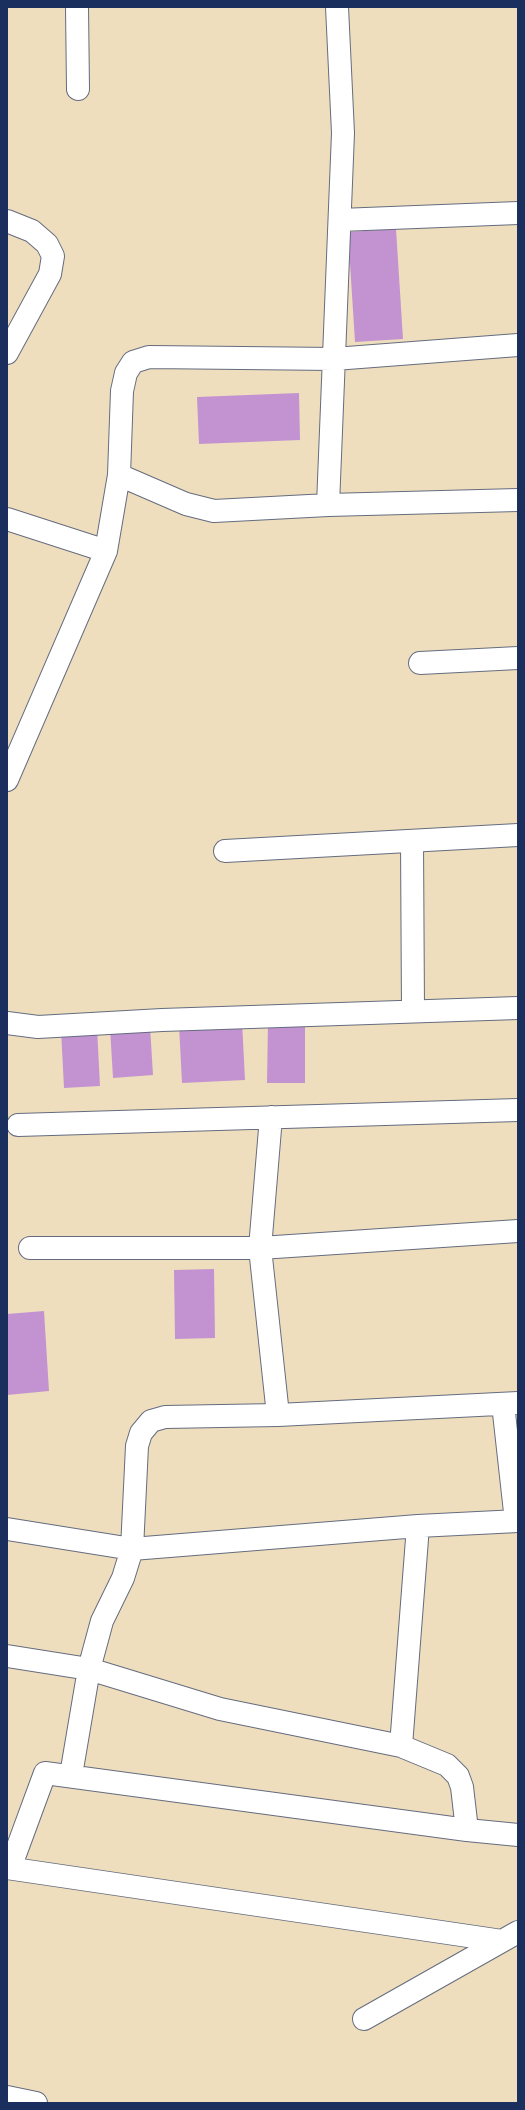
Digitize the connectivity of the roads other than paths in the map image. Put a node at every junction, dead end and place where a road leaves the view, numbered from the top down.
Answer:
1 (77, 7) edge
2 (337, 7) edge
3 (78, 89) dead end
4 (518, 213) edge
5 (340, 220) junction
6 (7, 221) edge
7 (518, 345) edge
8 (7, 353) edge
9 (334, 359) junction
10 (120, 475) junction
11 (518, 500) edge
12 (328, 505) junction
13 (7, 519) edge
14 (106, 551) junction
15 (518, 658) edge
16 (420, 663) dead end
17 (7, 780) edge
18 (518, 835) edge
19 (412, 841) junction
20 (225, 851) dead end
21 (518, 1008) edge
22 (413, 1011) junction
23 (7, 1023) edge
24 (518, 1110) edge
25 (271, 1117) junction
26 (18, 1125) dead end
27 (518, 1231) edge
28 (30, 1248) dead end
29 (260, 1248) junction
30 (510, 1404) edge
31 (278, 1414) junction
32 (517, 1521) edge
33 (418, 1526) junction
34 (7, 1529) edge
35 (132, 1549) junction
36 (7, 1656) edge
37 (89, 1669) junction
38 (401, 1746) junction
39 (71, 1775) junction
40 (467, 1830) junction
41 (518, 1835) edge
42 (8, 1868) edge
43 (510, 1937) edge
44 (364, 2019) dead end
45 (7, 2097) edge
46 (36, 2103) edge

1 - 3 street
2 - 5 street
4 - 5 street
5 - 9 street
6 - 8 street
7 - 9 street
9 - 10 street
9 - 12 street
10 - 12 street
10 - 14 street
11 - 12 street
13 - 14 street
14 - 17 street
15 - 16 street
18 - 19 street
19 - 20 street
19 - 22 street
21 - 22 street
22 - 23 street
24 - 25 street
25 - 26 street
25 - 29 street
27 - 29 street
28 - 29 street
29 - 31 street
30 - 31 street
30 - 32 street
31 - 35 street
32 - 33 street
33 - 35 street
33 - 38 street
34 - 35 street
35 - 37 street
36 - 37 street
37 - 38 street
37 - 39 street
38 - 40 street
39 - 40 street
39 - 42 street
40 - 41 street
42 - 43 street
43 - 44 street
45 - 46 street

